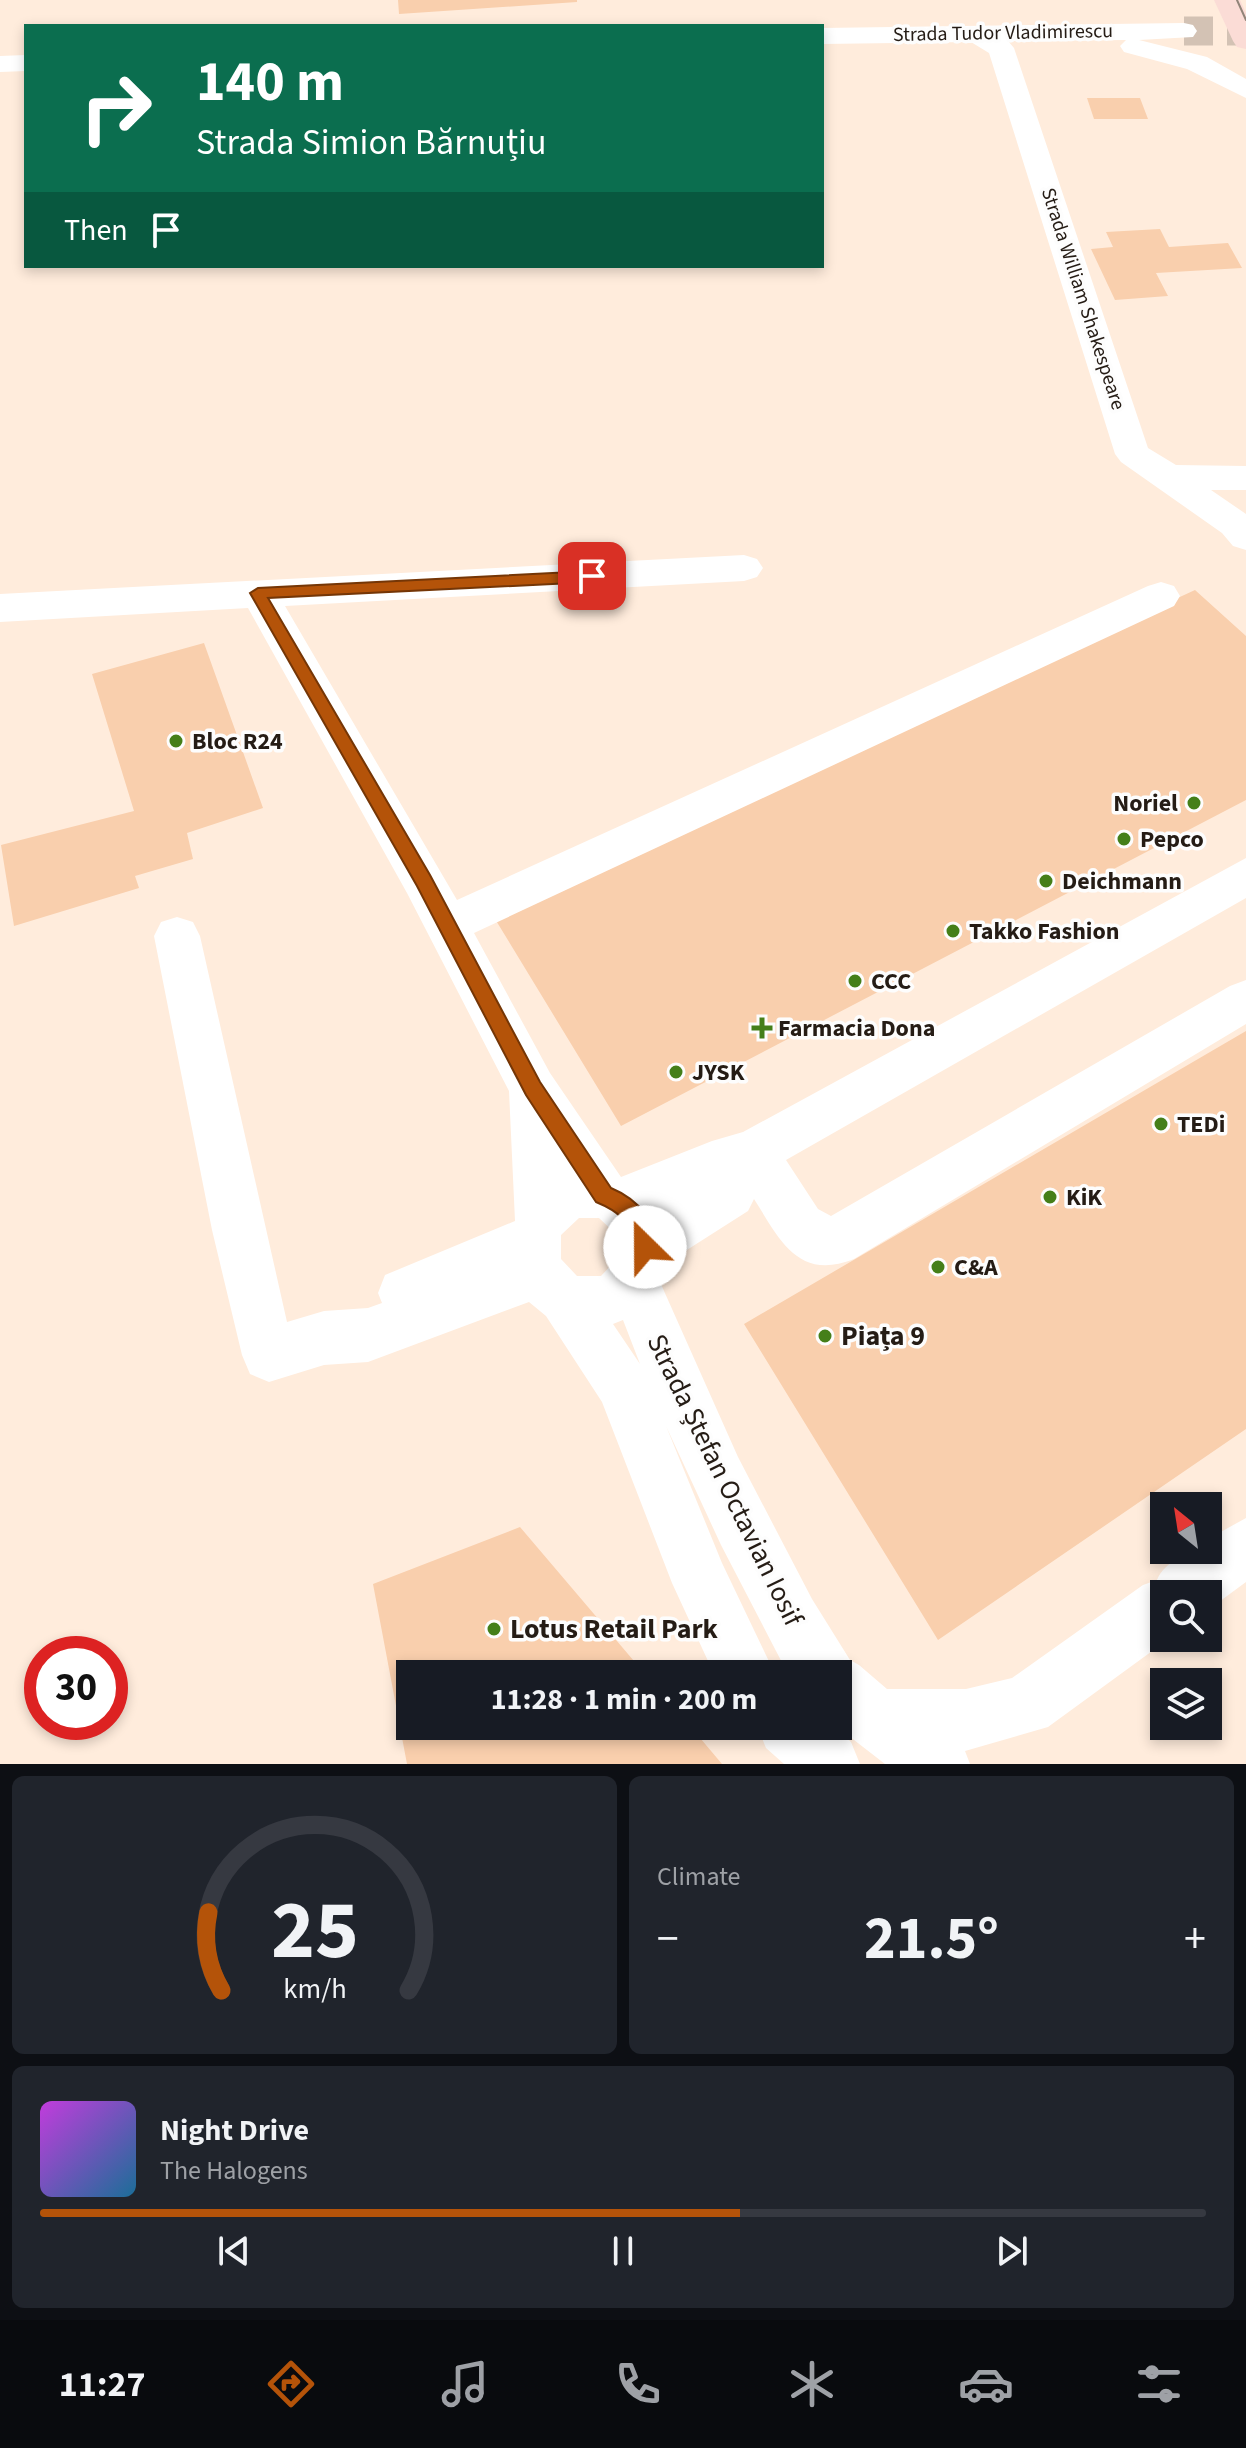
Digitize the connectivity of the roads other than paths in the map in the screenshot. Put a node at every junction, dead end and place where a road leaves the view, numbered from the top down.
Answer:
1 (1227, 0) edge
2 (1191, 5) tunnel mouth
3 (984, 26) junction
4 (1184, 31) tunnel mouth
5 (928, 33) junction
6 (824, 36) edge
7 (1246, 41) edge
8 (24, 63) edge
9 (0, 64) edge
10 (1246, 90) edge
11 (1169, 477) junction
12 (1246, 478) edge
13 (1242, 528) edge
14 (744, 568) dead end
15 (258, 593) junction
16 (1161, 596) dead end
17 (0, 608) edge
18 (1246, 876) edge
19 (448, 925) junction
20 (177, 936) dead end
21 (1246, 1000) edge
22 (533, 1089) junction
23 (753, 1153) junction
24 (612, 1199) junction
25 (545, 1257) junction
26 (640, 1264) junction
27 (1246, 1547) edge
28 (1200, 1580) edge
29 (1150, 1616) edge
30 (738, 1660) edge
31 (814, 1660) edge
32 (856, 1703) edge
33 (803, 1740) edge
34 (829, 1764) edge
35 (939, 1764) edge

1 - 7 main road
2 - 3 street
3 - 5 street
3 - 10 street
3 - 11 street, Strada William Shakespeare
4 - 5 street, Strada Tudor Vladimirescu
5 - 6 street, Strada Tudor Vladimirescu
8 - 9 street
11 - 12 street
11 - 13 street, Strada William Shakespeare
14 - 15 street
15 - 17 street
15 - 19 street, Strada Ștefan Octavian Iosif
16 - 19 street
18 - 23 street
19 - 22 street, Strada Ștefan Octavian Iosif
20 - 25 street
21 - 23 street
22 - 24 street, Strada Ștefan Octavian Iosif
22 - 25 street, Strada Ștefan Octavian Iosif
23 - 24 street
23 - 26 street
24 - 25 street
24 - 26 street, Strada Ștefan Octavian Iosif
25 - 26 street
25 - 30 street, Strada Ștefan Octavian Iosif
26 - 31 street, Strada Ștefan Octavian Iosif
27 - 28 street
29 - 32 street
32 - 35 street
33 - 34 street

